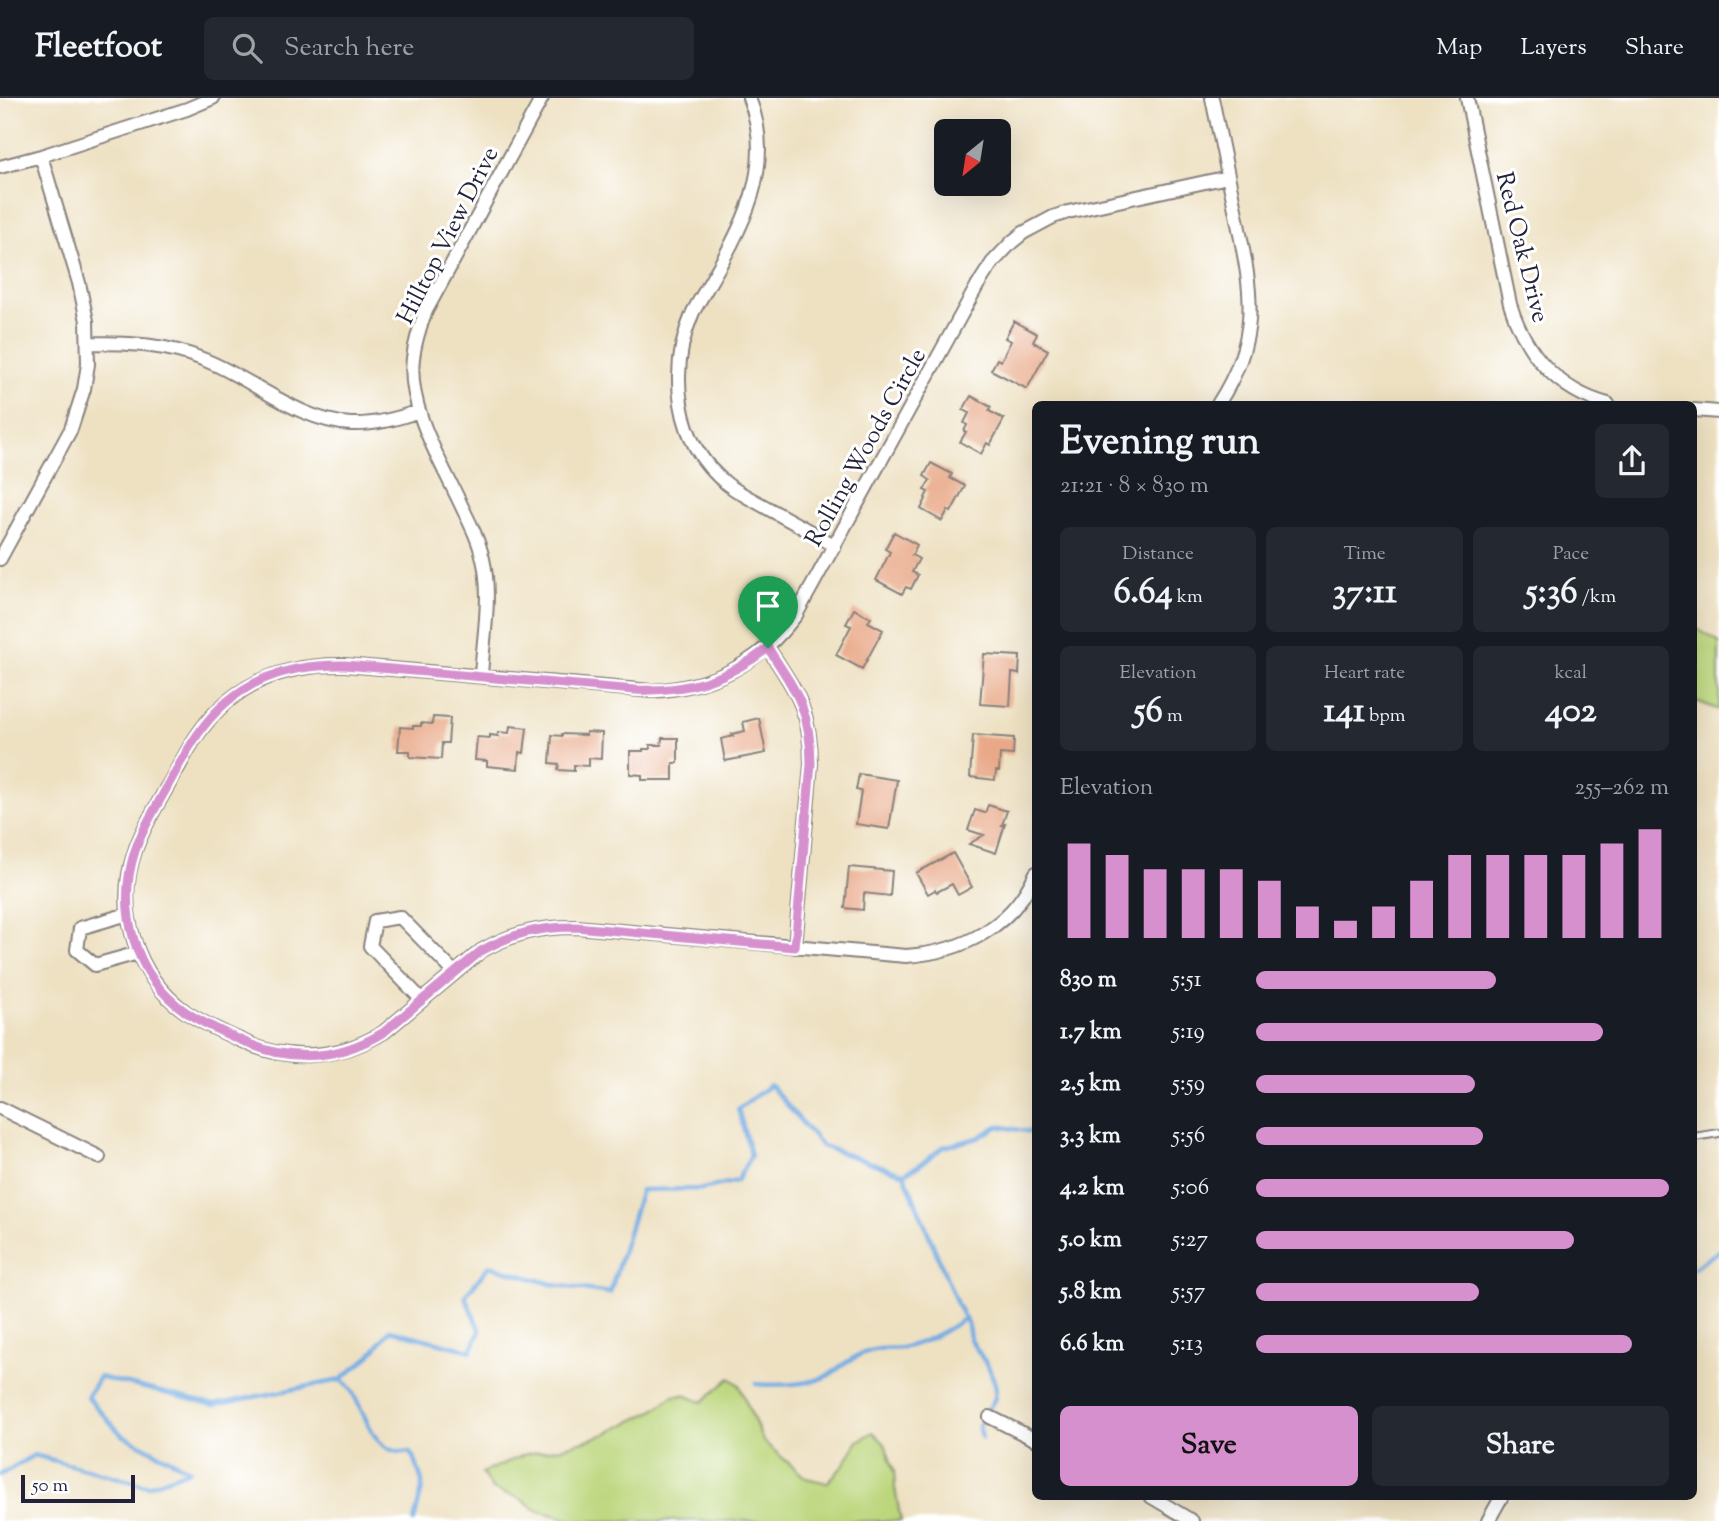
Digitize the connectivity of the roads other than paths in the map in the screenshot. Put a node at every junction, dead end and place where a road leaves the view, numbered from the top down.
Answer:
1 (213, 98) edge
2 (542, 98) edge
3 (749, 98) edge
4 (1212, 98) edge
5 (1467, 98) edge
6 (41, 156) junction
7 (0, 167) edge
8 (1228, 177) junction
9 (89, 343) junction
10 (1220, 401) edge
11 (1600, 401) edge
12 (1697, 410) edge
13 (419, 411) junction
14 (1719, 412) edge
15 (835, 546) junction
16 (0, 559) edge
17 (768, 648) junction
18 (481, 676) junction
19 (1032, 881) edge
20 (128, 914) junction
21 (795, 947) junction
22 (138, 953) junction
23 (455, 973) junction
24 (422, 1000) junction
25 (0, 1108) edge
26 (1719, 1133) edge
27 (1697, 1137) edge
28 (99, 1157) dead end
29 (990, 1417) dead end
30 (1032, 1438) edge
31 (1157, 1500) edge
32 (1500, 1500) edge
33 (1192, 1521) edge
34 (1488, 1521) edge

1 - 6 street
2 - 13 street, Hilltop View Drive
3 - 15 street
4 - 8 street
5 - 11 street, Red Oak Drive
6 - 7 street
6 - 9 street
8 - 10 street
8 - 15 street, Rolling Woods Circle
9 - 13 street
9 - 16 street
12 - 14 street
13 - 18 street, Hilltop View Drive
15 - 17 street, Rolling Woods Circle
17 - 18 street, Rolling Woods Circle
17 - 21 street
18 - 20 street, Rolling Woods Circle
19 - 21 street, Rolling Woods Circle
20 - 22 street, Rolling Woods Circle
20 - 22 street
21 - 23 street, Rolling Woods Circle
22 - 24 street, Rolling Woods Circle
23 - 24 street, Rolling Woods Circle
23 - 24 street
25 - 28 street
26 - 27 lane
29 - 30 street
31 - 33 street
32 - 34 street

